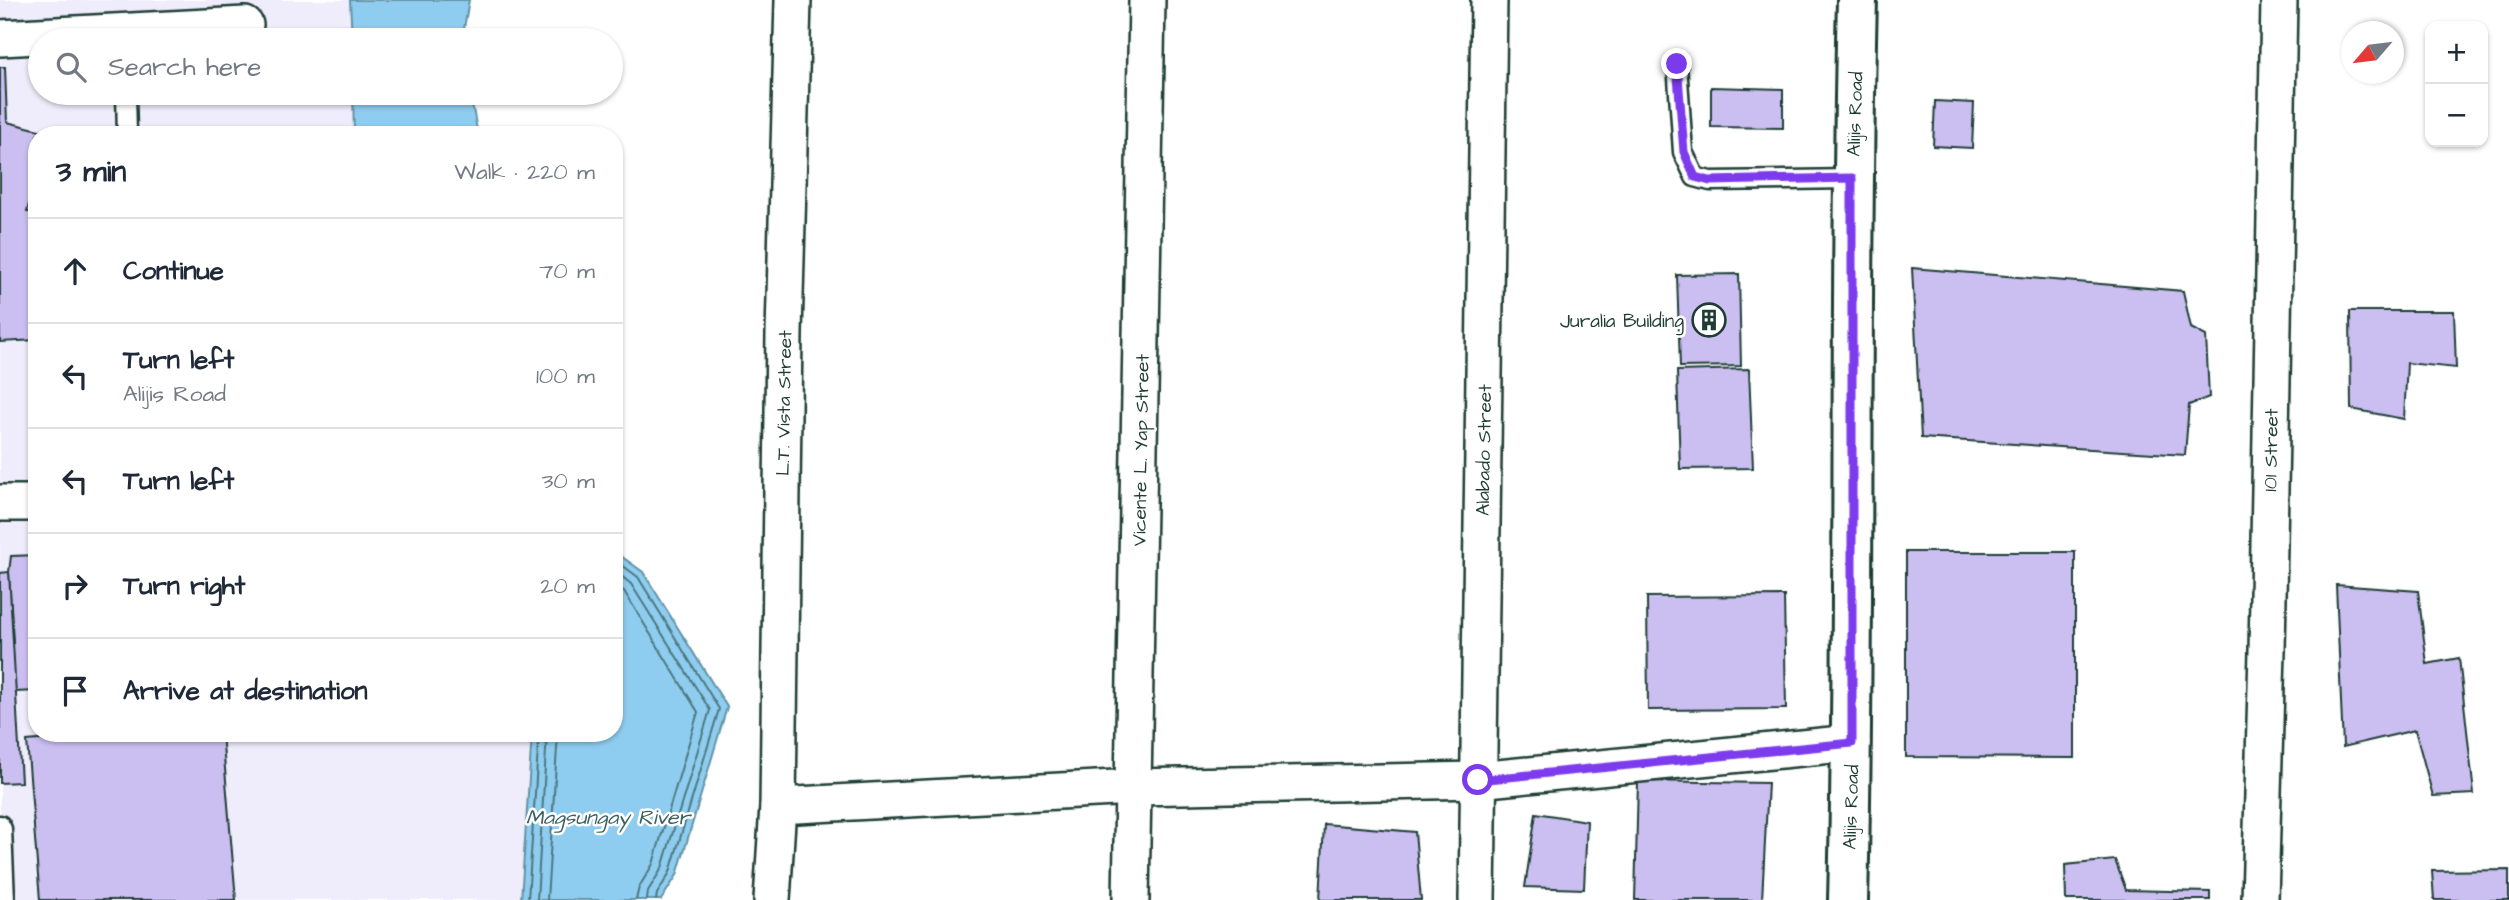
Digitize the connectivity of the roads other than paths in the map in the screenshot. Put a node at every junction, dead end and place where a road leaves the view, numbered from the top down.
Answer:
1 (793, 0) edge
2 (1147, 0) edge
3 (1489, 0) edge
4 (1857, 0) edge
5 (2279, 0) edge
6 (245, 24) dead end
7 (205, 28) edge
8 (0, 38) edge
9 (28, 38) edge
10 (1677, 64) dead end
11 (126, 105) edge
12 (127, 126) edge
13 (1852, 178) junction
14 (0, 503) edge
15 (28, 503) edge
16 (1852, 743) junction
17 (1478, 780) junction
18 (1134, 787) junction
19 (778, 806) junction
20 (0, 825) edge
21 (5, 900) edge
22 (772, 900) edge
23 (1131, 900) edge
24 (1477, 900) edge
25 (1848, 900) edge
26 (2260, 900) edge

1 - 19 street, L.T. Vista Street
2 - 18 street, Vicente L. Yap Street
3 - 17 street, Alabado Street
4 - 13 main road, Alijis Road
5 - 26 street, 101 Street
6 - 7 street
8 - 9 street
10 - 13 lane
11 - 12 lane
13 - 16 main road, Alijis Road
14 - 15 street
16 - 17 street
16 - 25 main road, Alijis Road
17 - 18 street
17 - 24 street, Alabado Street
18 - 19 street
18 - 23 street, Vicente L. Yap Street
19 - 22 street, L.T. Vista Street
20 - 21 lane

